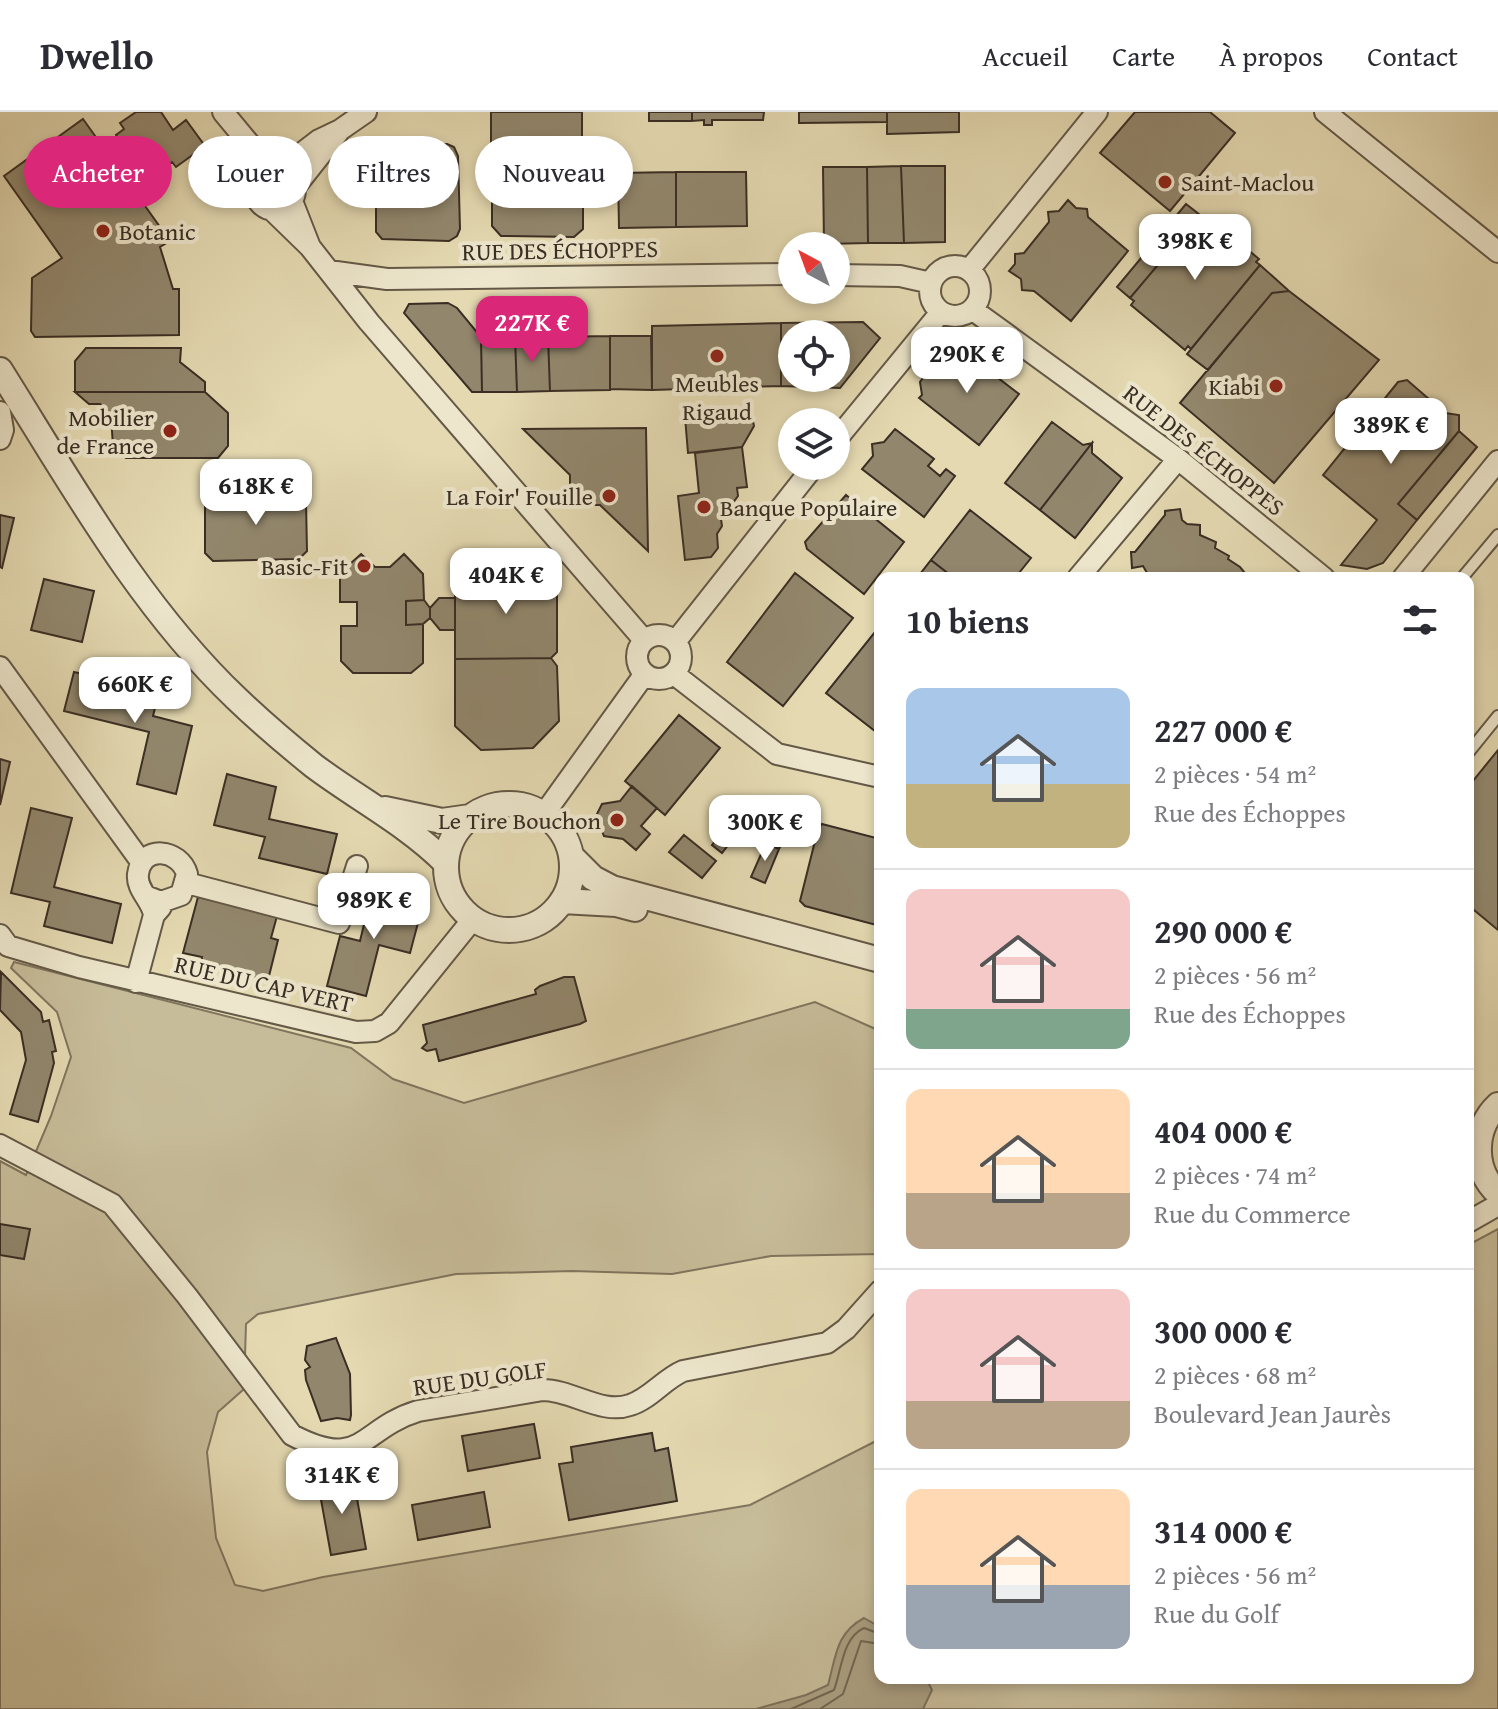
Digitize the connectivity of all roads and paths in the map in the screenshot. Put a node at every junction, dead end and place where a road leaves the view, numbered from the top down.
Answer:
1 (223, 112) edge
2 (366, 112) edge
3 (1097, 112) edge
4 (1325, 112) edge
5 (340, 130) junction
6 (243, 136) edge
7 (312, 145) edge
8 (312, 168) edge
9 (269, 208) edge
10 (283, 208) edge
11 (297, 208) edge
12 (272, 210) junction
13 (310, 247) junction
14 (1498, 252) edge
15 (969, 270) junction
16 (329, 271) junction
17 (778, 274) edge
18 (850, 275) edge
19 (931, 283) junction
20 (973, 310) junction
21 (941, 312) junction
22 (0, 370) edge
23 (0, 412) edge
24 (850, 423) edge
25 (0, 439) edge
26 (1178, 459) junction
27 (1498, 461) edge
28 (803, 480) edge
29 (1498, 535) edge
30 (1083, 572) edge
31 (1317, 572) edge
32 (1408, 572) edge
33 (1467, 572) edge
34 (644, 640) junction
35 (675, 642) junction
36 (0, 667) edge
37 (674, 674) junction
38 (644, 675) junction
39 (1498, 716) edge
40 (1474, 746) edge
41 (874, 776) edge
42 (375, 807) junction
43 (544, 814) junction
44 (470, 817) junction
45 (571, 856) junction
46 (142, 863) junction
47 (446, 863) junction
48 (357, 866) dead end
49 (187, 883) junction
50 (562, 901) junction
51 (157, 905) junction
52 (473, 919) junction
53 (0, 935) edge
54 (874, 958) edge
55 (874, 973) edge
56 (136, 982) junction
57 (1498, 1105) edge
58 (1474, 1129) edge
59 (0, 1145) edge
60 (1498, 1193) edge
61 (1498, 1205) edge
62 (1474, 1219) edge
63 (874, 1298) edge

1 - 6 street
2 - 5 street
3 - 15 street
4 - 14 street
5 - 7 street
5 - 8 street
9 - 12 street
10 - 12 street
11 - 13 street
12 - 13 street
13 - 16 street
15 - 19 street
15 - 20 street
16 - 17 street, RUE DES ÉCHOPPES
16 - 34 street
18 - 19 street
19 - 21 street
20 - 21 street
20 - 26 street, RUE DES ÉCHOPPES
21 - 24 street
22 - 42 street
23 - 25 street
26 - 30 street
26 - 31 street, RUE DES ÉCHOPPES
27 - 32 street
28 - 35 street
29 - 33 lane
34 - 35 street
34 - 38 street
35 - 37 street
36 - 46 street
37 - 38 street
37 - 41 street
38 - 43 street
39 - 40 lane
42 - 44 street
42 - 47 street
43 - 44 street
43 - 45 street
44 - 47 street
45 - 50 street
45 - 54 street
46 - 49 street
46 - 51 street
47 - 52 street
48 - 49 street
49 - 51 street
50 - 52 street
50 - 55 street
51 - 56 street, RUE DU CAP VERT
52 - 56 street, RUE DU CAP VERT
53 - 56 street, RUE DU CAP VERT
57 - 58 street
58 - 60 street
59 - 63 street, RUE DU GOLF
61 - 62 street

